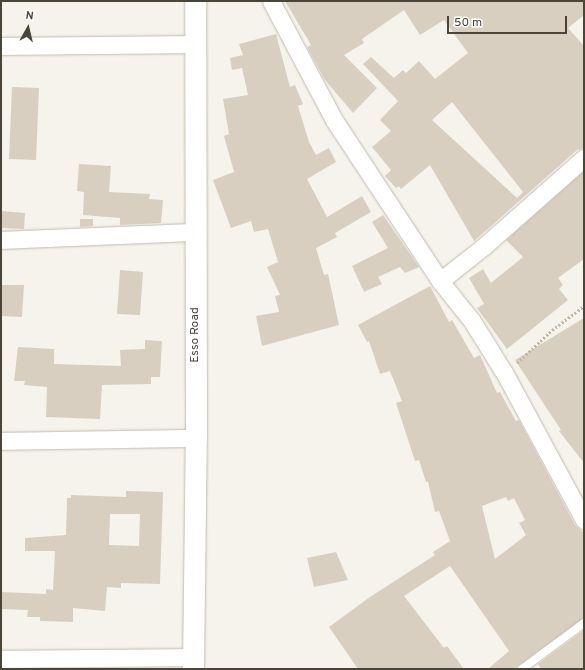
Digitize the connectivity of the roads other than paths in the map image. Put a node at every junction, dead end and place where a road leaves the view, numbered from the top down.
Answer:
1 (195, 1) edge
2 (271, 1) edge
3 (194, 44) junction
4 (1, 46) edge
5 (584, 158) edge
6 (196, 232) junction
7 (1, 240) edge
8 (440, 281) junction
9 (196, 438) junction
10 (1, 441) edge
11 (584, 520) edge
12 (584, 623) edge
13 (1, 660) edge
14 (193, 663) edge
15 (522, 669) edge

1 - 3 street, Esso Road
2 - 8 street
3 - 4 street
3 - 6 street, Esso Road
5 - 8 street
6 - 7 street
6 - 9 street, Esso Road
8 - 11 street
9 - 10 street
9 - 14 street, Esso Road
12 - 15 lane
13 - 14 street

